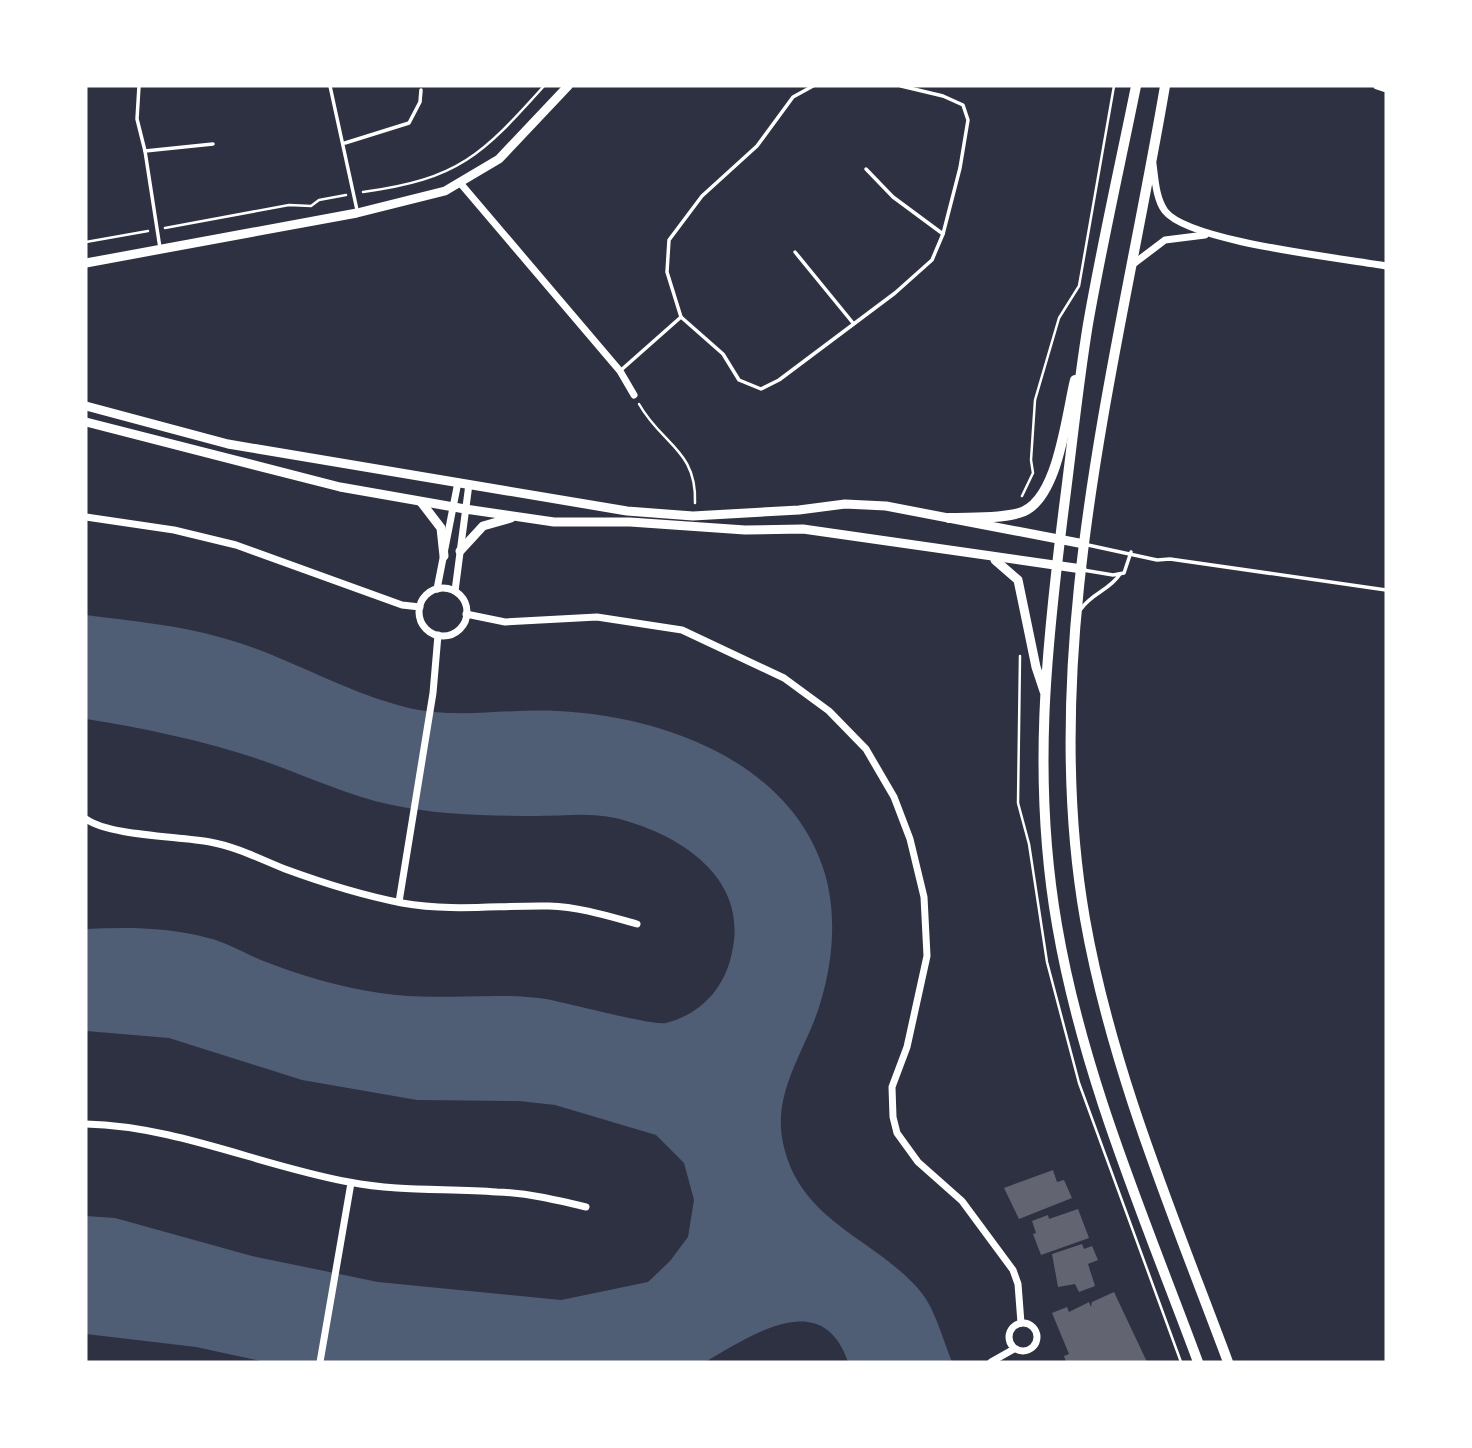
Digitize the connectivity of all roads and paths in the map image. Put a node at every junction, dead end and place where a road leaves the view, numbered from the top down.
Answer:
1 (139, 86) edge
2 (330, 86) edge
3 (544, 86) edge
4 (568, 86) edge
5 (813, 86) edge
6 (901, 86) edge
7 (1136, 86) edge
8 (1165, 86) edge
9 (1377, 86) edge
10 (1386, 89) edge
11 (421, 90) dead end
12 (345, 143) junction
13 (213, 144) dead end
14 (145, 151) junction
15 (1152, 161) junction
16 (866, 169) dead end
17 (461, 184) junction
18 (354, 194) junction
19 (357, 213) junction
20 (158, 229) junction
21 (943, 234) junction
22 (1209, 235) junction
23 (86, 242) edge
24 (160, 248) junction
25 (795, 252) dead end
26 (86, 263) edge
27 (1132, 265) junction
28 (1386, 266) edge
29 (681, 317) junction
30 (853, 323) junction
31 (1088, 325) junction
32 (620, 371) junction
33 (634, 395) joint
34 (86, 406) edge
35 (86, 422) edge
36 (457, 482) junction
37 (469, 484) junction
38 (419, 501) junction
39 (695, 505) dead end
40 (454, 507) junction
41 (465, 509) junction
42 (86, 517) edge
43 (520, 517) junction
44 (949, 518) junction
45 (1060, 540) junction
46 (1084, 544) junction
47 (460, 551) junction
48 (1131, 552) junction
49 (444, 556) junction
50 (990, 558) junction
51 (1057, 566) junction
52 (1082, 569) junction
53 (1120, 574) junction
54 (437, 589) junction
55 (1386, 590) edge
56 (455, 592) junction
57 (419, 607) junction
58 (1077, 613) junction
59 (467, 614) junction
60 (438, 635) junction
61 (1044, 691) junction
62 (86, 819) edge
63 (90, 826) edge
64 (399, 902) junction
65 (637, 924) dead end
66 (86, 1124) edge
67 (351, 1183) junction
68 (586, 1206) dead end
69 (1021, 1323) junction
70 (1014, 1349) junction
71 (320, 1362) edge
72 (991, 1362) edge
73 (1198, 1362) edge
74 (1228, 1362) edge

1 - 14 lane
2 - 12 lane
3 - 18 path
4 - 17 street
5 - 29 lane
6 - 21 lane
7 - 31 main road
8 - 15 main road
9 - 10 street
11 - 12 lane
12 - 18 lane
13 - 14 lane
14 - 20 lane
15 - 22 street
15 - 27 main road
16 - 21 lane
17 - 19 street
17 - 32 street
18 - 19 lane
18 - 20 path
19 - 24 street
20 - 23 path
20 - 24 lane
21 - 30 lane
22 - 27 street
22 - 28 street
24 - 26 street
25 - 30 lane
27 - 46 main road
29 - 30 lane
29 - 32 lane
31 - 44 main road
31 - 45 main road
32 - 33 street
33 - 39 path
34 - 36 street
35 - 38 street
36 - 37 street
36 - 40 street
37 - 41 street
37 - 44 street
38 - 40 street
38 - 49 street
40 - 41 street
40 - 49 street
41 - 43 street
41 - 47 street
42 - 57 street
43 - 47 street
43 - 50 street
44 - 45 street
45 - 46 street
45 - 51 main road
46 - 48 lane
46 - 52 main road
47 - 56 street
48 - 53 lane
48 - 55 lane
49 - 54 street
50 - 51 street
50 - 61 street
51 - 52 street
51 - 61 main road
52 - 53 lane
52 - 58 main road
53 - 58 lane
54 - 56 street
54 - 57 street
56 - 59 street
57 - 60 street
58 - 74 main road
59 - 60 street
59 - 69 street
60 - 64 street
61 - 73 main road
62 - 63 street
63 - 64 street
64 - 65 street
66 - 67 street
67 - 68 street
67 - 71 street
69 - 70 street
69 - 70 street
70 - 72 street

